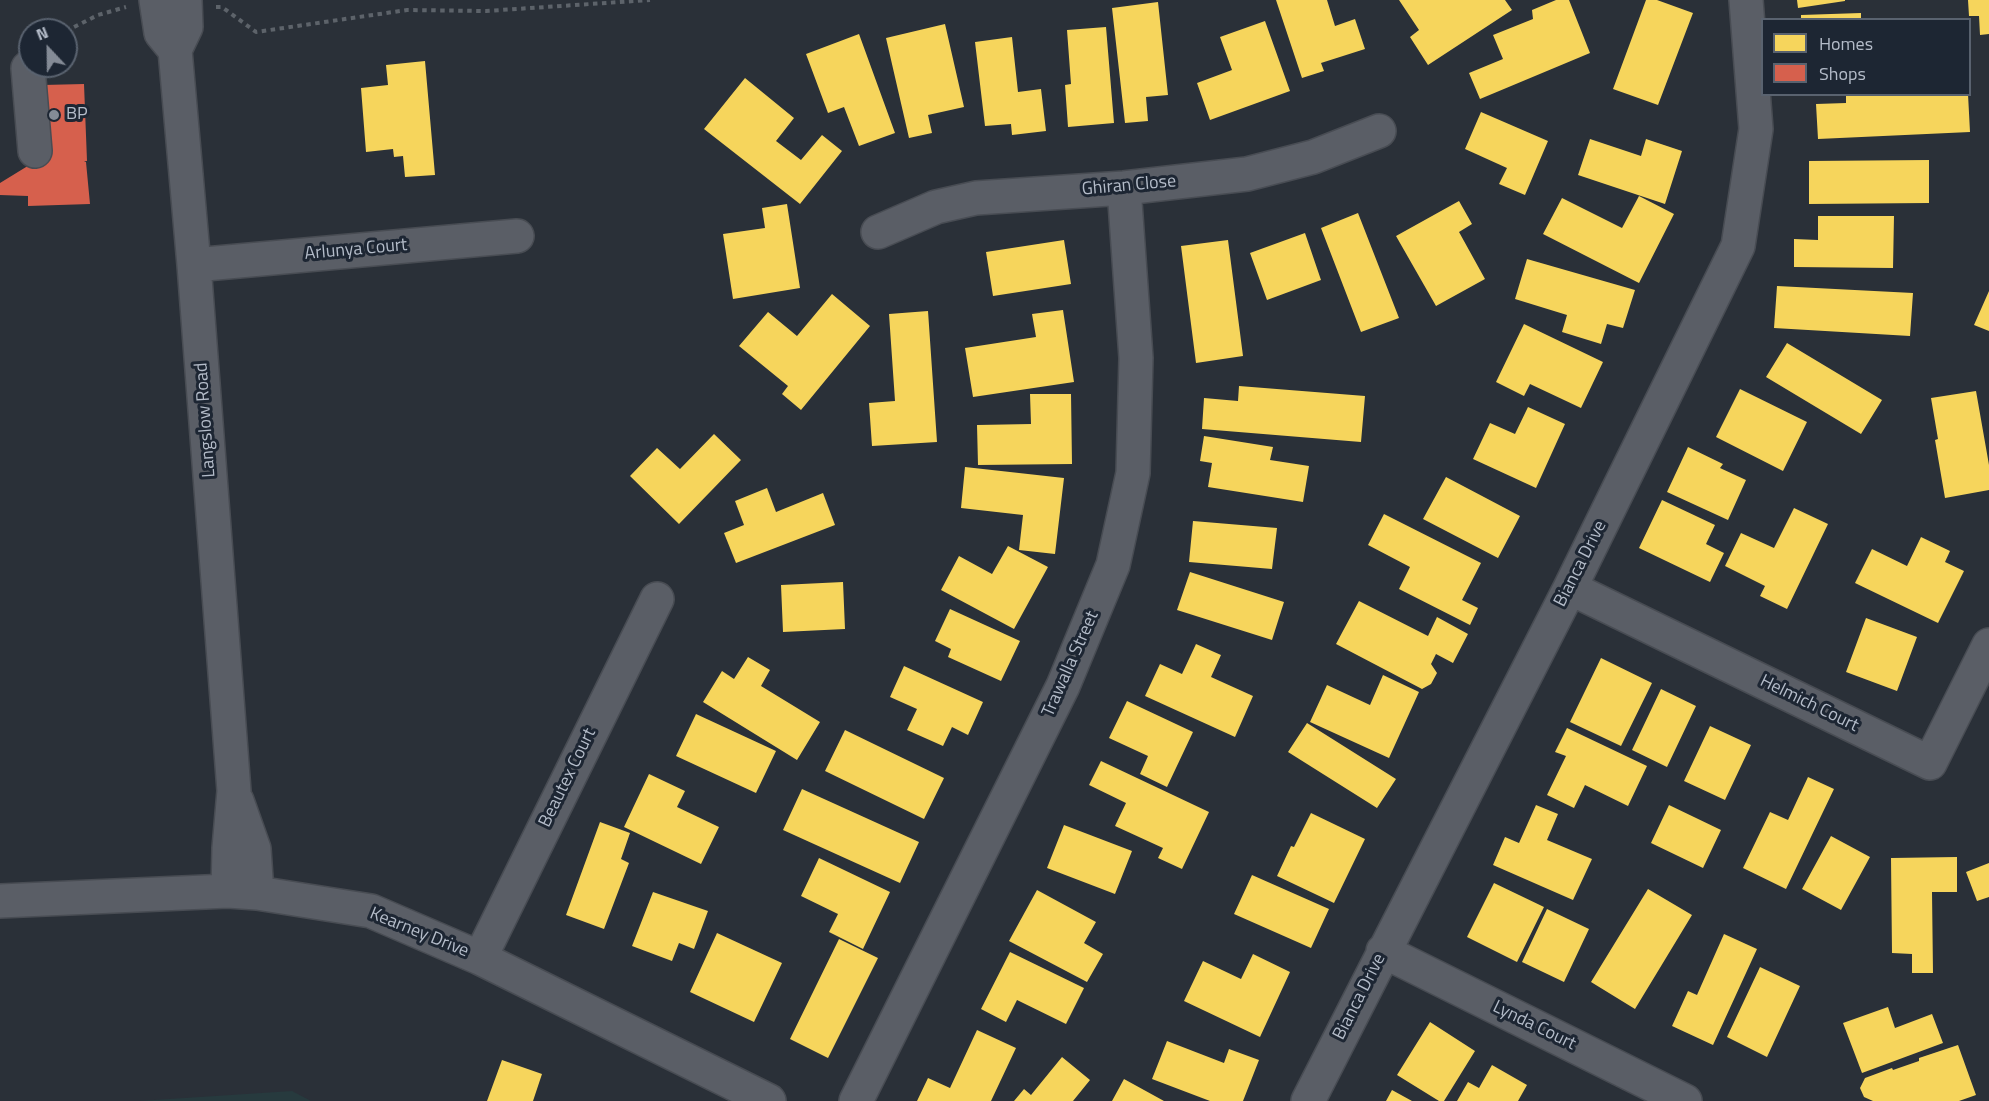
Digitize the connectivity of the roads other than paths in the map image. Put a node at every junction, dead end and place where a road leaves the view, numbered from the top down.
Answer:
1 (1746, 0) edge
2 (171, 2) edge
3 (29, 78) edge
4 (1379, 131) dead end
5 (35, 152) dead end
6 (1124, 188) junction
7 (878, 232) dead end
8 (517, 236) dead end
9 (194, 265) junction
10 (1570, 588) junction
11 (657, 599) dead end
12 (1989, 645) edge
13 (243, 892) junction
14 (0, 901) edge
15 (1383, 951) junction
16 (480, 958) junction
17 (769, 1101) edge
18 (856, 1101) edge
19 (1308, 1101) edge
20 (1685, 1101) edge

1 - 10 street, Bianca Drive
2 - 9 street, Langslow Road
3 - 5 street
4 - 6 street, Ghiran Close
6 - 7 street, Ghiran Close
6 - 18 street, Trawalla Street
8 - 9 street, Arlunya Court
9 - 13 street, Langslow Road
10 - 12 street, Helmich Court
10 - 15 street, Bianca Drive
11 - 16 street, Beautex Court
13 - 14 street, Kearney Drive
13 - 16 street, Kearney Drive
15 - 19 street, Bianca Drive
15 - 20 street, Lynda Court
16 - 17 street, Kearney Drive

